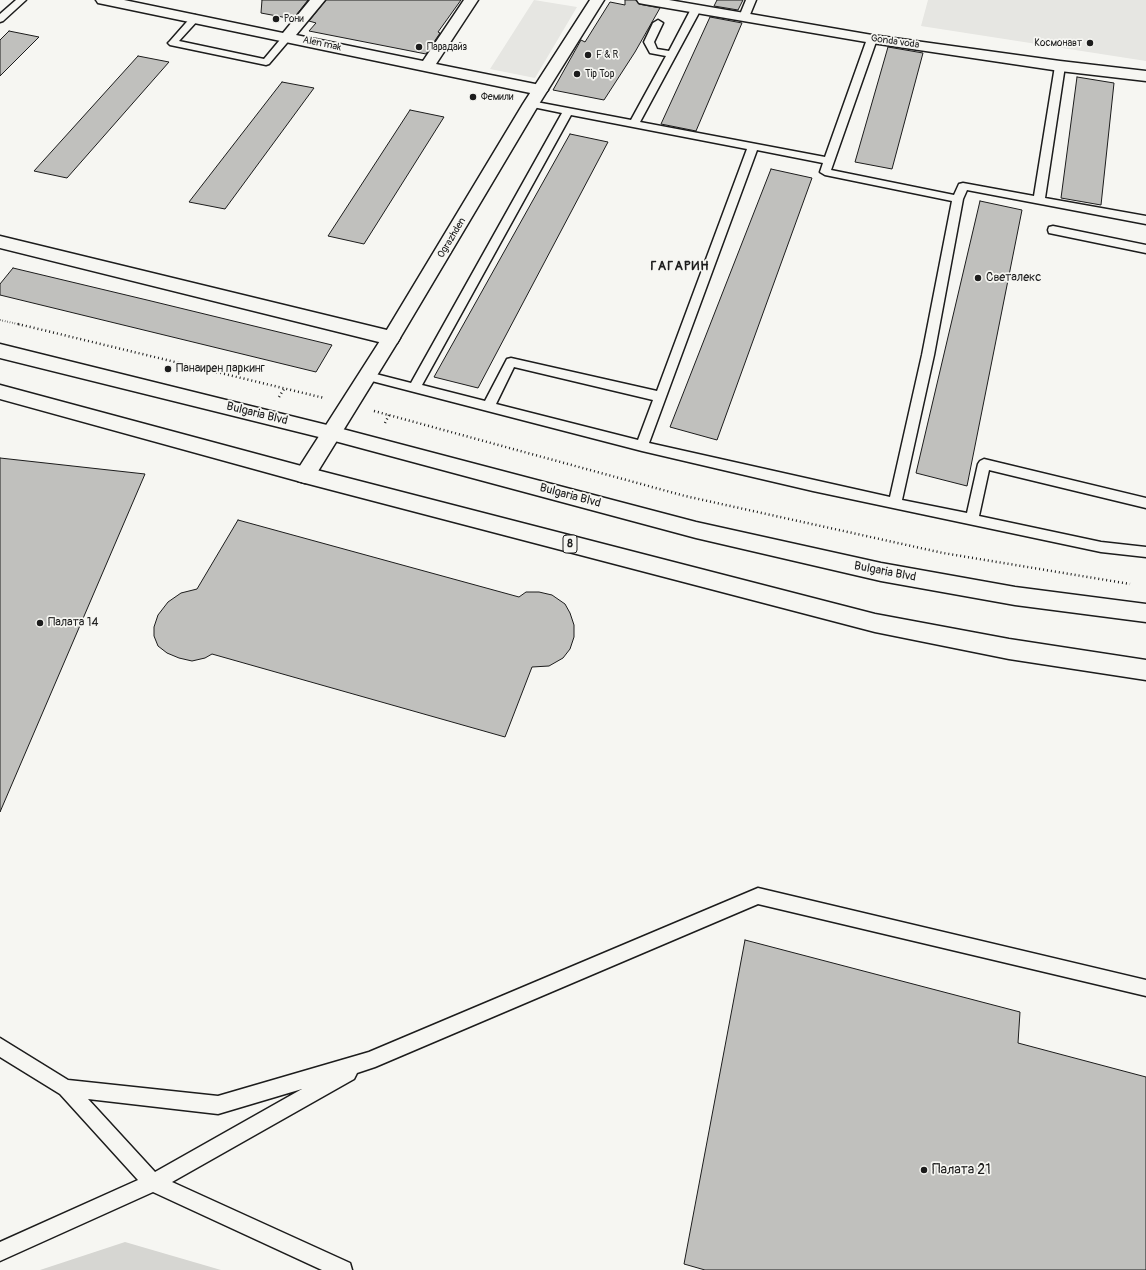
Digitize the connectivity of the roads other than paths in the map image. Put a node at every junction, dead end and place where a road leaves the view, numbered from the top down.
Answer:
1 (21, 0) edge
2 (103, 0) edge
3 (318, 0) edge
4 (597, 0) edge
5 (644, 0) edge
6 (751, 0) edge
7 (467, 1) edge
8 (696, 9) junction
9 (744, 17) junction
10 (195, 18) junction
11 (0, 19) edge
12 (658, 23) dead end
13 (287, 37) junction
14 (872, 38) junction
15 (672, 54) junction
16 (426, 66) junction
17 (1060, 66) junction
18 (1146, 76) edge
19 (540, 90) junction
20 (531, 104) junction
21 (567, 112) junction
22 (634, 124) junction
23 (753, 147) junction
24 (829, 161) junction
25 (958, 199) junction
26 (1039, 200) junction
27 (1146, 220) edge
28 (1054, 230) dead end
29 (0, 242) edge
30 (1146, 249) edge
31 (392, 338) junction
32 (0, 351) edge
33 (368, 376) junction
34 (414, 388) junction
35 (0, 392) edge
36 (661, 397) junction
37 (488, 407) junction
38 (331, 433) junction
39 (642, 446) junction
40 (305, 475) junction
41 (895, 503) junction
42 (1146, 503) edge
43 (972, 519) junction
44 (1146, 552) edge
45 (1146, 613) edge
46 (1146, 670) edge
47 (1146, 988) edge
48 (0, 1047) edge
49 (369, 1061) junction
50 (66, 1088) junction
51 (153, 1183) junction
52 (0, 1252) edge
53 (314, 1264) edge
54 (343, 1270) edge

1 - 11 lane
2 - 10 street, Alen mak
3 - 13 street
4 - 19 street, Ograzhden
5 - 8 street, Gonda voda
6 - 9 lane
7 - 16 street
8 - 9 street, Gonda voda
8 - 15 lane
9 - 14 street, Gonda voda
10 - 13 street, Alen mak
10 - 13 lane
12 - 15 lane
13 - 16 street, Alen mak
14 - 17 street, Gonda voda
14 - 24 lane
15 - 22 lane
16 - 19 street, Alen mak
17 - 18 street, Gonda voda
17 - 26 lane
19 - 20 street, Ograzhden
20 - 21 lane
20 - 31 street, Ograzhden
21 - 22 lane
21 - 34 lane
22 - 23 lane
23 - 24 lane
23 - 36 lane
24 - 25 lane
25 - 26 lane
25 - 41 lane
26 - 27 lane
28 - 30 lane
29 - 31 street
31 - 33 street, Ograzhden
32 - 38 street, Bulgaria Blvd
33 - 34 lane
33 - 38 street, Ograzhden
34 - 37 lane
35 - 40 street, 8
36 - 37 lane
36 - 39 lane
37 - 39 lane
38 - 40 street, Ograzhden
38 - 45 street, Bulgaria Blvd
39 - 41 lane
40 - 46 street, 8
41 - 43 lane
42 - 43 lane
43 - 44 lane
47 - 49 lane
48 - 50 lane
49 - 50 lane
49 - 51 lane
50 - 51 lane
51 - 52 lane
51 - 53 lane
53 - 54 lane

